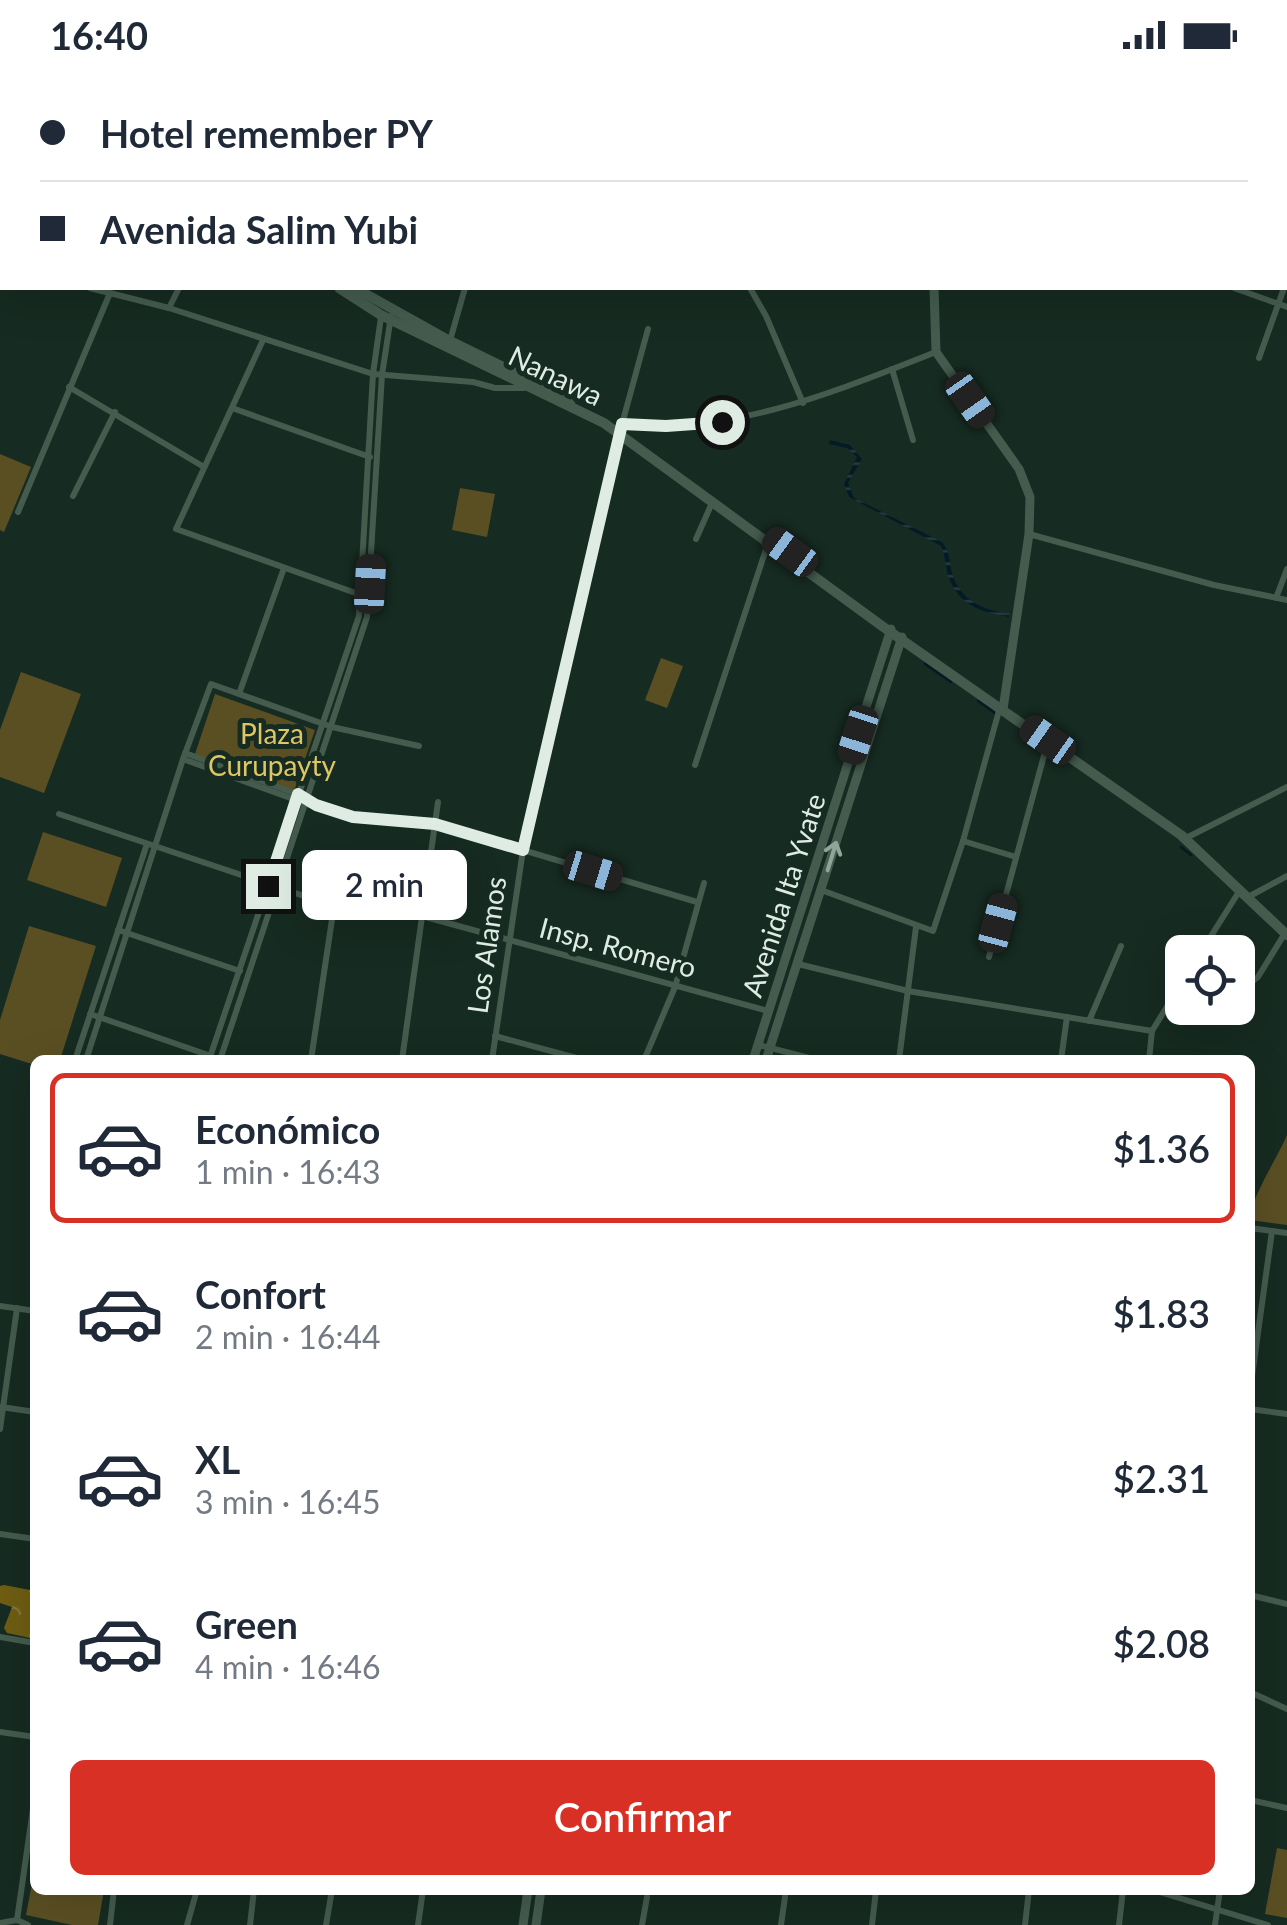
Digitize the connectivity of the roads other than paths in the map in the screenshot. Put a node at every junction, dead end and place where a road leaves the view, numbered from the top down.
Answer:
1 (98, 290) edge
2 (179, 290) edge
3 (343, 290) edge
4 (358, 290) edge
5 (464, 290) edge
6 (751, 290) edge
7 (934, 290) edge
8 (1239, 290) edge
9 (1283, 290) edge
10 (110, 293) junction
11 (1277, 304) junction
12 (170, 308) junction
13 (1287, 308) edge
14 (387, 312) junction
15 (648, 329) dead end
16 (264, 340) junction
17 (449, 344) junction
18 (936, 352) junction
19 (1259, 358) dead end
20 (892, 369) junction
21 (494, 370) junction
22 (378, 374) junction
23 (473, 382) junction
24 (69, 387) junction
25 (528, 387) junction
26 (804, 403) junction
27 (232, 408) junction
28 (115, 412) junction
29 (621, 429) junction
30 (913, 440) dead end
31 (370, 456) junction
32 (204, 467) junction
33 (73, 496) dead end
34 (712, 502) junction
35 (18, 512) dead end
36 (1029, 534) junction
37 (696, 539) dead end
38 (769, 539) junction
39 (284, 568) junction
40 (1287, 569) edge
41 (366, 596) junction
42 (1276, 598) junction
43 (1287, 600) edge
44 (890, 628) junction
45 (902, 637) junction
46 (239, 694) junction
47 (1002, 708) junction
48 (327, 726) junction
49 (1048, 740) junction
50 (420, 746) dead end
51 (184, 756) junction
52 (695, 765) dead end
53 (852, 772) junction
54 (1287, 787) edge
55 (297, 798) junction
56 (307, 802) junction
57 (438, 802) dead end
58 (59, 814) dead end
59 (435, 824) junction
60 (1186, 838) junction
61 (963, 841) junction
62 (147, 844) junction
63 (156, 847) junction
64 (523, 850) junction
65 (1016, 857) junction
66 (1287, 876) edge
67 (704, 883) dead end
68 (268, 886) junction
69 (278, 890) junction
70 (821, 890) junction
71 (1244, 894) junction
72 (697, 902) junction
73 (804, 905) junction
74 (334, 906) junction
75 (815, 909) junction
76 (422, 916) junction
77 (916, 927) junction
78 (118, 930) junction
79 (127, 933) junction
80 (1286, 934) edge
81 (1214, 935) edge
82 (508, 940) junction
83 (1121, 946) dead end
84 (989, 956) dead end
85 (798, 964) junction
86 (240, 971) junction
87 (250, 974) junction
88 (1255, 980) edge
89 (675, 987) junction
90 (908, 990) junction
91 (1165, 1010) edge
92 (770, 1011) junction
93 (90, 1014) junction
94 (99, 1017) junction
95 (1067, 1017) junction
96 (1089, 1021) junction
97 (1152, 1032) junction
98 (495, 1036) junction
99 (759, 1045) junction
100 (770, 1049) junction
101 (77, 1055) edge
102 (88, 1055) edge
103 (202, 1055) edge
104 (211, 1055) edge
105 (222, 1055) edge
106 (312, 1055) edge
107 (403, 1055) edge
108 (493, 1055) edge
109 (565, 1055) edge
110 (646, 1055) edge
111 (756, 1055) edge
112 (768, 1055) edge
113 (796, 1055) edge
114 (900, 1055) edge
115 (1061, 1055) edge
116 (1149, 1055) edge
117 (1255, 1229) edge
118 (1272, 1231) junction
119 (1287, 1233) edge
120 (0, 1306) edge
121 (17, 1308) junction
122 (30, 1310) edge
123 (1255, 1320) edge
124 (1260, 1321) junction
125 (1255, 1356) edge
126 (2, 1407) edge
127 (1255, 1409) edge
128 (30, 1411) edge
129 (1287, 1414) edge
130 (0, 1429) edge
131 (0, 1534) edge
132 (30, 1538) edge
133 (1255, 1597) edge
134 (1287, 1604) edge
135 (0, 1637) edge
136 (30, 1641) edge
137 (1255, 1694) edge
138 (1287, 1709) edge
139 (0, 1732) edge
140 (30, 1736) edge
141 (1255, 1801) edge
142 (1287, 1808) edge
143 (30, 1828) edge
144 (113, 1895) edge
145 (196, 1895) edge
146 (253, 1895) edge
147 (331, 1895) edge
148 (423, 1895) edge
149 (528, 1895) edge
150 (539, 1895) edge
151 (785, 1895) edge
152 (875, 1895) edge
153 (1028, 1895) edge
154 (1122, 1895) edge
155 (1169, 1895) edge
156 (1219, 1895) edge
157 (647, 1897) dead end
158 (1217, 1910) junction
159 (16, 1920) junction
160 (0, 1923) edge
161 (528, 1924) edge
162 (28, 1925) edge
163 (110, 1925) edge
164 (188, 1925) edge
165 (250, 1925) edge
166 (326, 1925) edge
167 (418, 1925) edge
168 (642, 1925) edge
169 (781, 1925) edge
170 (872, 1925) edge
171 (1025, 1925) edge
172 (1119, 1925) edge
173 (1215, 1925) edge
174 (1268, 1925) edge

1 - 10 street
2 - 12 street
3 - 14 main road, Nanawa
4 - 14 main road, Nanawa
5 - 17 street
6 - 26 street
7 - 18 street
8 - 11 street
9 - 11 street
10 - 12 street
10 - 24 street
11 - 13 street
11 - 19 street
12 - 16 street
14 - 17 main road, Nanawa
14 - 22 street
15 - 29 street, Los Alamos
16 - 22 street
16 - 27 street
17 - 21 main road, Nanawa
17 - 29 main road, Nanawa
18 - 20 street
18 - 36 street
20 - 26 street
20 - 30 street
21 - 23 street
21 - 25 main road, Nanawa
22 - 23 street
22 - 31 street
22 - 41 street
23 - 25 street
24 - 28 street
24 - 35 street
25 - 29 main road, Nanawa
26 - 29 street
27 - 31 street
27 - 32 street
28 - 32 street
28 - 33 street
29 - 34 main road, Nanawa
29 - 38 main road, Nanawa
29 - 64 street, Los Alamos
31 - 41 street
32 - 39 street
34 - 37 street
34 - 38 main road, Nanawa
36 - 42 street
36 - 47 street
38 - 44 main road, Nanawa
38 - 52 street
39 - 41 street
39 - 46 street
40 - 42 street
41 - 48 street
42 - 43 street
44 - 45 main road, Nanawa
44 - 53 street, Avenida Ita Yvate
45 - 47 main road, Nanawa
45 - 53 street, Avenida Ita Yvate
46 - 48 street
46 - 51 street
47 - 49 main road, Nanawa
47 - 61 street
48 - 50 street
48 - 55 street
48 - 56 street
49 - 60 main road, Nanawa
49 - 65 street
51 - 55 street
51 - 63 street
70 -> 53 street, Avenida Ita Yvate
53 - 73 street, Avenida Ita Yvate
54 - 60 street
55 - 56 street
55 - 68 street
56 - 59 street
56 - 69 street
57 - 59 street
58 - 62 street, Insp. Romero
59 - 64 street
59 - 76 street
60 - 71 main road, Nanawa
61 - 65 street
61 - 77 street
62 - 63 street, Insp. Romero
62 - 78 street
63 - 68 street, Insp. Romero
63 - 79 street
64 - 72 street
64 - 82 street, Los Alamos
65 - 84 street
66 - 71 street
67 - 72 street
68 - 69 street, Insp. Romero
68 - 86 street
69 - 74 street, Insp. Romero
69 - 87 street
70 - 75 street, Avenida Ita Yvate
70 - 77 street
71 - 80 main road, Nanawa
71 - 81 street
72 - 89 street
73 - 75 street
73 - 92 street, Avenida Ita Yvate
74 - 76 street, Insp. Romero
74 - 106 street
75 - 85 street, Avenida Ita Yvate
76 - 82 street, Insp. Romero
76 - 107 street
77 - 90 street
78 - 79 street
78 - 93 street
79 - 86 street
79 - 94 street
80 - 88 street
82 - 89 street, Insp. Romero
82 - 98 street, Los Alamos
83 - 96 street
85 - 90 street
85 - 100 street, Avenida Ita Yvate
86 - 87 street
86 - 104 street
87 - 105 street
89 - 92 street, Insp. Romero
89 - 110 street
90 - 95 street
90 - 114 street
91 - 97 street
92 - 99 street, Avenida Ita Yvate
93 - 94 street
93 - 101 street
94 - 102 street
94 - 103 street
95 - 96 street
95 - 115 street
96 - 97 street
97 - 116 street
98 - 108 street, Los Alamos
98 - 109 street
99 - 100 street
99 - 111 street, Avenida Ita Yvate
100 - 112 street, Avenida Ita Yvate
100 - 113 street
117 - 118 street
118 - 119 street
118 - 124 street
120 - 121 street
121 - 122 street
121 - 126 street
123 - 124 street
124 - 125 street
126 - 128 street
126 - 130 street
127 - 129 street
131 - 132 street
133 - 134 street
135 - 136 street
137 - 138 street
139 - 140 street
141 - 142 street
143 - 159 street
144 - 163 street
145 - 164 street
146 - 165 street
147 - 166 street
148 - 167 street
149 - 161 street
150 - 161 street
151 - 169 street
152 - 170 street
153 - 171 street
154 - 172 street
155 - 158 street
156 - 158 street
157 - 168 street
158 - 173 street
158 - 174 street
159 - 160 street
159 - 162 street

